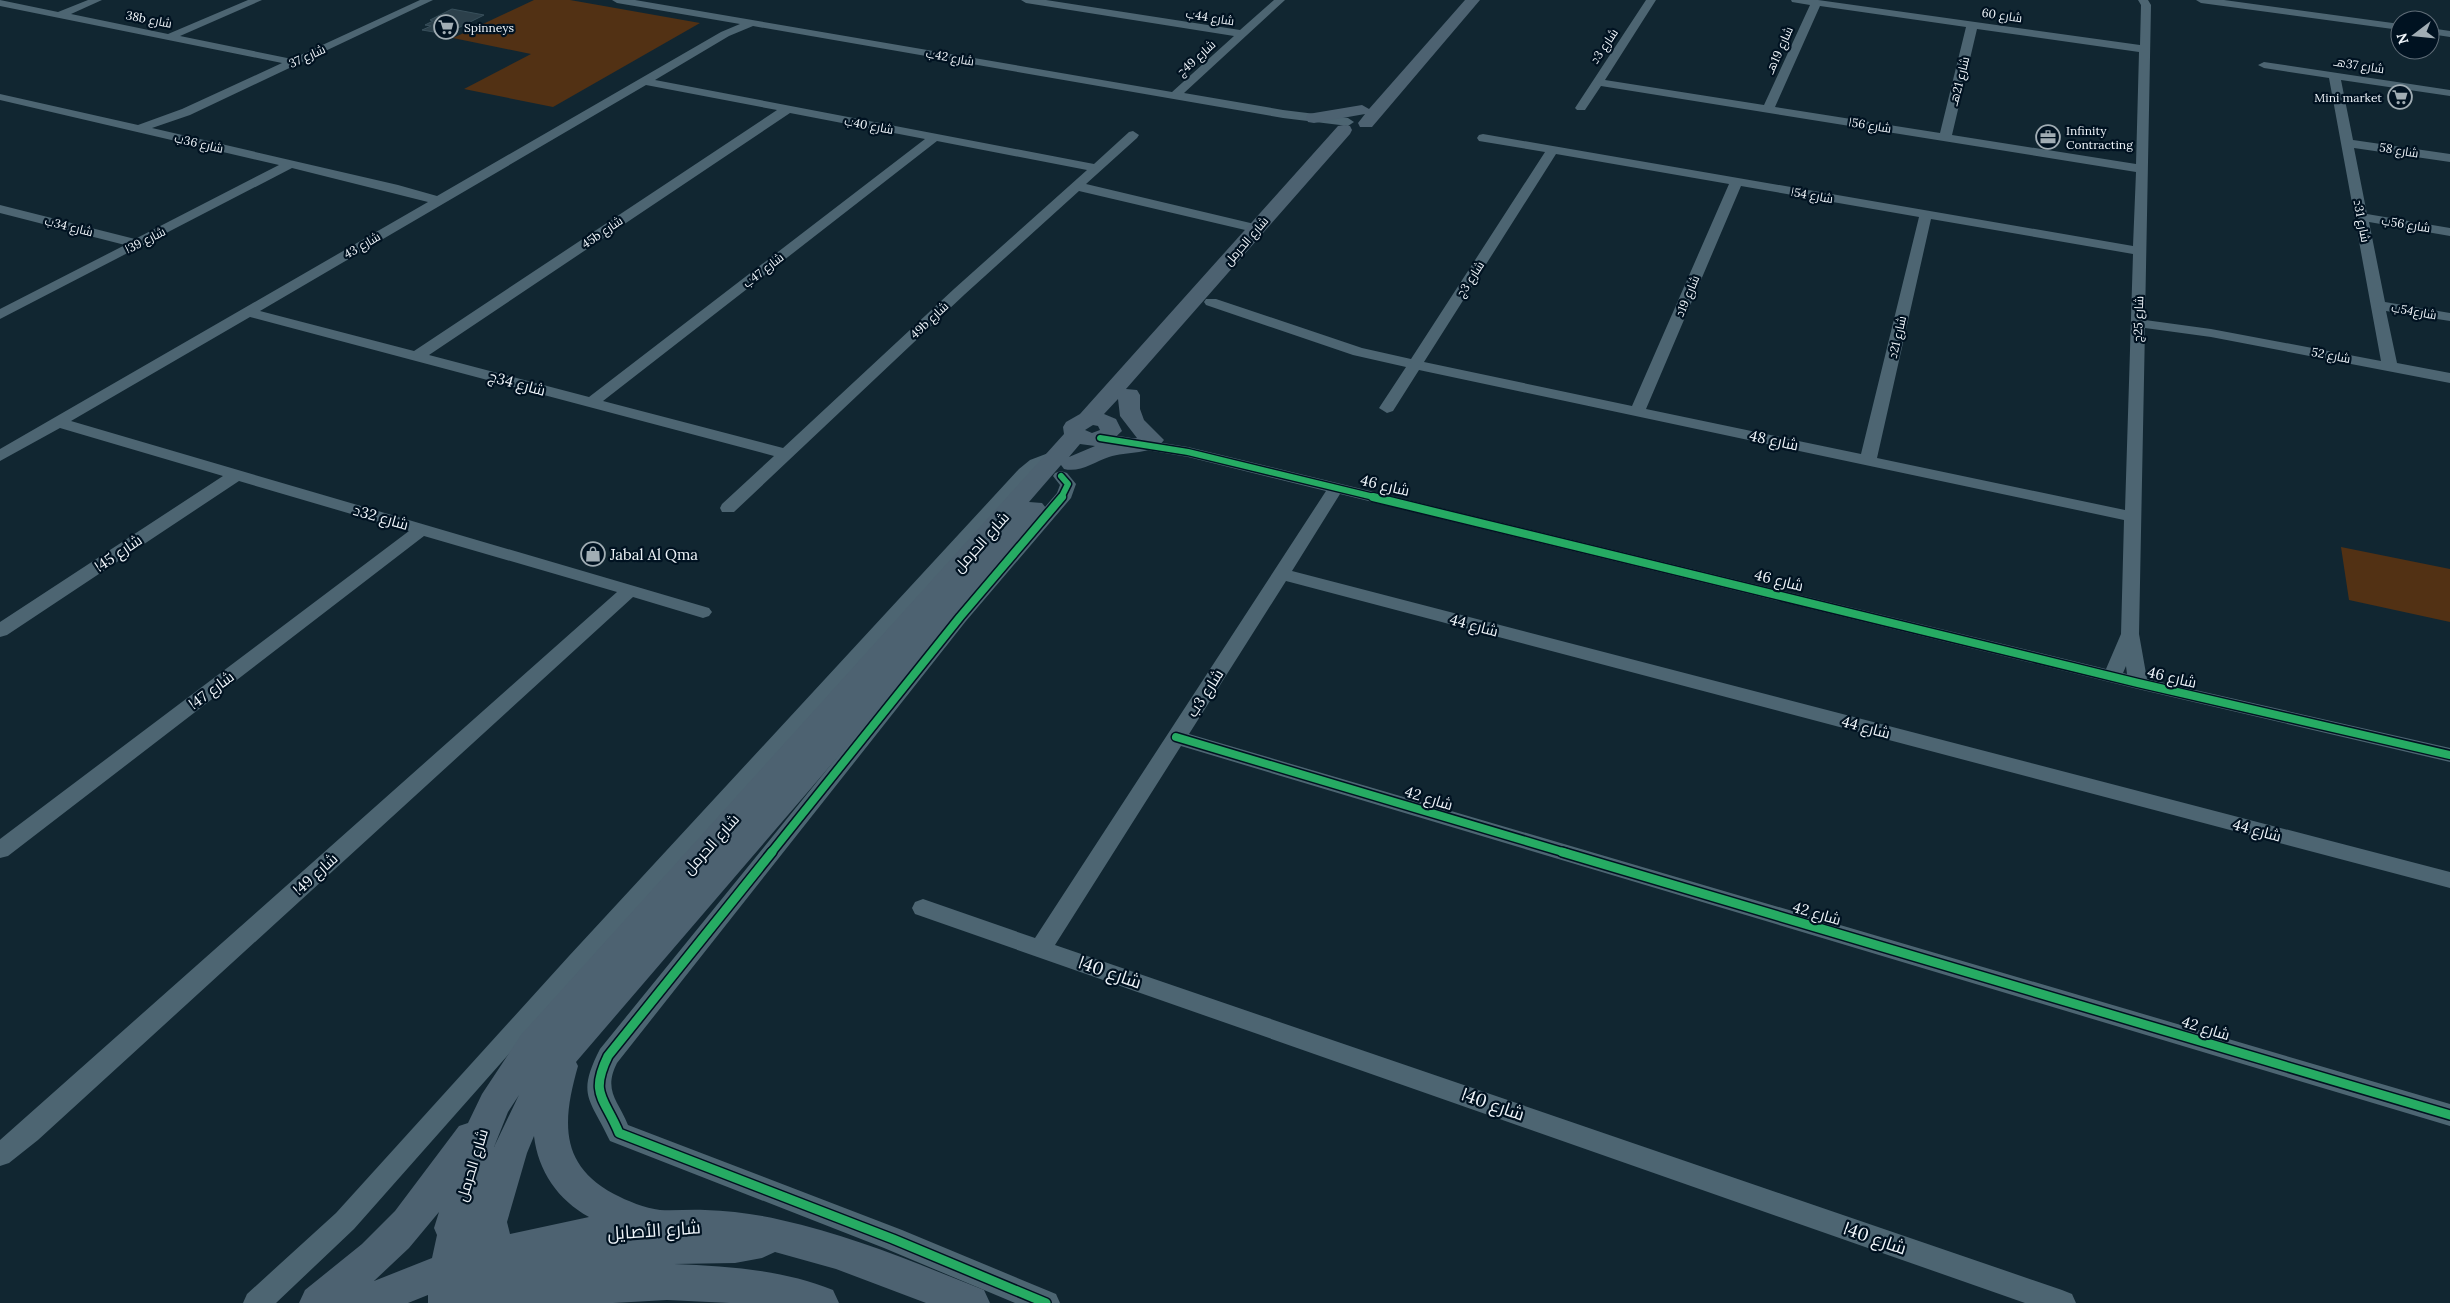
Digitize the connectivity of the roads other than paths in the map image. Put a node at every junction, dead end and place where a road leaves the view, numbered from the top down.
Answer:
1 (97, 0) edge
2 (257, 0) edge
3 (428, 0) edge
4 (617, 0) edge
5 (1026, 0) edge
6 (1280, 0) edge
7 (1459, 0) edge
8 (1473, 0) edge
9 (1651, 0) edge
10 (1796, 0) edge
11 (2201, 0) edge
12 (2146, 2) edge
13 (0, 3) edge
14 (1816, 3) junction
15 (59, 15) junction
16 (746, 22) junction
17 (1972, 25) junction
18 (2390, 26) edge
19 (1242, 34) junction
20 (169, 37) junction
21 (2145, 49) junction
22 (292, 62) junction
23 (2264, 65) dead end
24 (2334, 75) junction
25 (644, 81) junction
26 (1597, 82) junction
27 (2450, 93) edge
28 (1174, 96) junction
29 (0, 97) edge
30 (1581, 108) dead end
31 (788, 109) junction
32 (1768, 109) junction
33 (1314, 120) junction
34 (1353, 124) junction
35 (144, 130) junction
36 (1133, 135) dead end
37 (935, 137) junction
38 (1945, 137) junction
39 (1483, 138) dead end
40 (2347, 143) junction
41 (1330, 146) junction
42 (1553, 150) junction
43 (2450, 158) edge
44 (291, 164) junction
45 (1095, 168) junction
46 (2142, 169) junction
47 (1736, 182) junction
48 (1076, 186) junction
49 (442, 199) junction
50 (0, 209) edge
51 (1196, 214) junction
52 (1926, 214) junction
53 (2361, 217) junction
54 (1264, 221) junction
55 (2450, 232) edge
56 (137, 244) junction
57 (2140, 251) junction
58 (1211, 302) junction
59 (2378, 305) junction
60 (249, 312) junction
61 (0, 315) edge
62 (2450, 317) edge
63 (2138, 320) junction
64 (417, 356) junction
65 (1416, 363) junction
66 (2390, 366) junction
67 (2450, 378) edge
68 (1129, 395) junction
69 (592, 402) junction
70 (1387, 408) dead end
71 (1637, 411) junction
72 (58, 422) junction
73 (1085, 441) junction
74 (1148, 442) junction
75 (1188, 452) joint
76 (786, 454) junction
77 (0, 456) edge
78 (1868, 460) junction
79 (236, 475) junction
80 (1336, 488) junction
81 (728, 508) dead end
82 (2132, 517) junction
83 (422, 530) junction
84 (1281, 574) junction
85 (629, 591) junction
86 (703, 612) dead end
87 (0, 631) edge
88 (2130, 634) junction
89 (2112, 676) junction
90 (2138, 683) junction
91 (876, 722) junction
92 (840, 737) junction
93 (1176, 737) junction
94 (2450, 755) edge
95 (0, 850) edge
96 (2450, 880) edge
97 (923, 908) dead end
98 (1041, 948) junction
99 (566, 1049) junction
100 (494, 1104) junction
101 (2450, 1115) edge
102 (0, 1155) edge
103 (662, 1226) junction
104 (780, 1237) junction
105 (466, 1292) edge
106 (257, 1303) edge
107 (318, 1303) edge
108 (366, 1303) edge
109 (820, 1303) edge
110 (971, 1303) edge
111 (1046, 1303) edge
112 (2062, 1303) edge

1 - 15 street
2 - 20 street
3 - 22 street, شارع 37
4 - 16 street, شارع 42ب
5 - 19 street, شارع 44ب
6 - 19 street, شارع 49ج
7 - 34 street, شارع الحرمل
8 - 34 street, شارع الحرمل
9 - 26 street, شارع 3د
10 - 14 street, شارع 60
11 - 18 street
12 - 21 street, شارع 25ج
13 - 15 street, 38b شارع
14 - 17 street, شارع 60
14 - 32 street, شارع 19هـ
15 - 20 street, 38b شارع
16 - 25 street, شارع 43
16 - 28 street, شارع 42ب
17 - 21 street, شارع 60
17 - 38 street, شارع 21هـ
19 - 28 street, شارع 49ج
20 - 22 street, 38b شارع
21 - 46 street, شارع 25ج
22 - 35 street, شارع 37
23 - 24 street, شارع 37هـ
24 - 27 street, شارع 37هـ
24 - 40 street, شارع 31د
25 - 31 street, شارع 40ب
25 - 49 street, شارع 43
26 - 30 street, شارع 3د
26 - 32 street, شارع 56ا
28 - 33 street, شارع 42ب
29 - 35 street, شارع 36ب
31 - 37 street, شارع 40ب
31 - 64 street, 45b شارع
32 - 38 street, شارع 56ا
33 - 34 street
33 - 34 street, شارع 42ب
33 - 41 street
34 - 41 street, شارع الحرمل
34 - 58 street, شارع الحرمل
35 - 44 street, شارع 36ب
36 - 45 street, 49b شارع
37 - 45 street, شارع 40ب
37 - 69 street, شارع 47ب
38 - 46 street, شارع 56ا
39 - 42 street, شارع 54ا
40 - 43 street, شارع 58
40 - 53 street, شارع 31د
41 - 54 street, شارع الحرمل
42 - 47 street, شارع 54ا
42 - 65 street, شارع 3ج
44 - 49 street, شارع 36ب
44 - 56 street, شارع 39ا
45 - 48 street, 49b شارع
46 - 57 street, شارع 25ج
47 - 52 street, شارع 54ا
47 - 71 street, شارع 19د
48 - 51 street
48 - 76 street, 49b شارع
49 - 60 street, شارع 43
50 - 56 street, شارع 34ب
51 - 54 street
51 - 54 street
52 - 57 street, شارع 54ا
52 - 78 street, شارع 21د
53 - 55 street, شارع 56ب
53 - 59 street, شارع 31د
54 - 73 street, شارع الحرمل
56 - 61 street, شارع 39ا
57 - 63 street, شارع 25ج
58 - 65 street, شارع 48
58 - 68 street, شارع الحرمل
59 - 62 street, شارع54ب
59 - 66 street, شارع 31د
60 - 64 street, شارع 34ج
60 - 72 street, شارع 43
63 - 66 street, شارع 52
63 - 82 street, شارع 25ج
64 - 69 street, شارع 34ج
65 - 70 street, شارع 3ج
65 - 71 street, شارع 48
66 - 67 street, شارع 52
68 - 73 street, شارع الحرمل
68 - 74 street
69 - 76 street, شارع 34ج
71 - 78 street, شارع 48
72 - 77 street, شارع 43
72 - 79 street, شارع 32د
73 - 74 street, شارع 46
73 - 74 street
73 - 91 street
73 - 92 street, شارع الحرمل
73 - 100 street, شارع الحرمل
73 - 106 street
74 - 75 street, شارع 46
75 - 80 street, شارع 46
76 - 81 street, 49b شارع
78 - 82 street, شارع 48
79 - 83 street, شارع 32د
79 - 87 street, شارع 45ا
80 - 84 street, شارع 3ب
80 - 89 street, شارع 46
82 - 88 street, شارع 25ج
83 - 85 street, شارع 32د
83 - 95 street, شارع 47ا
84 - 93 street, شارع 3ب
84 - 96 street, شارع 44
85 - 86 street, شارع 32د
85 - 102 street, شارع 49ا
88 - 89 street, شارع 25ج
88 - 90 street, شارع 25ج
89 - 90 street, شارع 46
90 - 94 street, شارع 46
91 - 92 street
91 - 111 street
92 - 99 street, شارع الحرمل
93 - 98 street, شارع 3ب
93 - 101 street, شارع 42
97 - 98 street, شارع 40ا
98 - 112 street, شارع 40ا
99 - 103 street
99 - 105 street, شارع الحرمل
100 - 105 street, شارع الحرمل
100 - 107 street
103 - 104 street, شارع الأصايل
103 - 105 street, شارع الأصايل
104 - 105 street
104 - 110 street, شارع الأصايل
105 - 108 street, شارع الأصايل
105 - 109 street, شارع الأصايل

